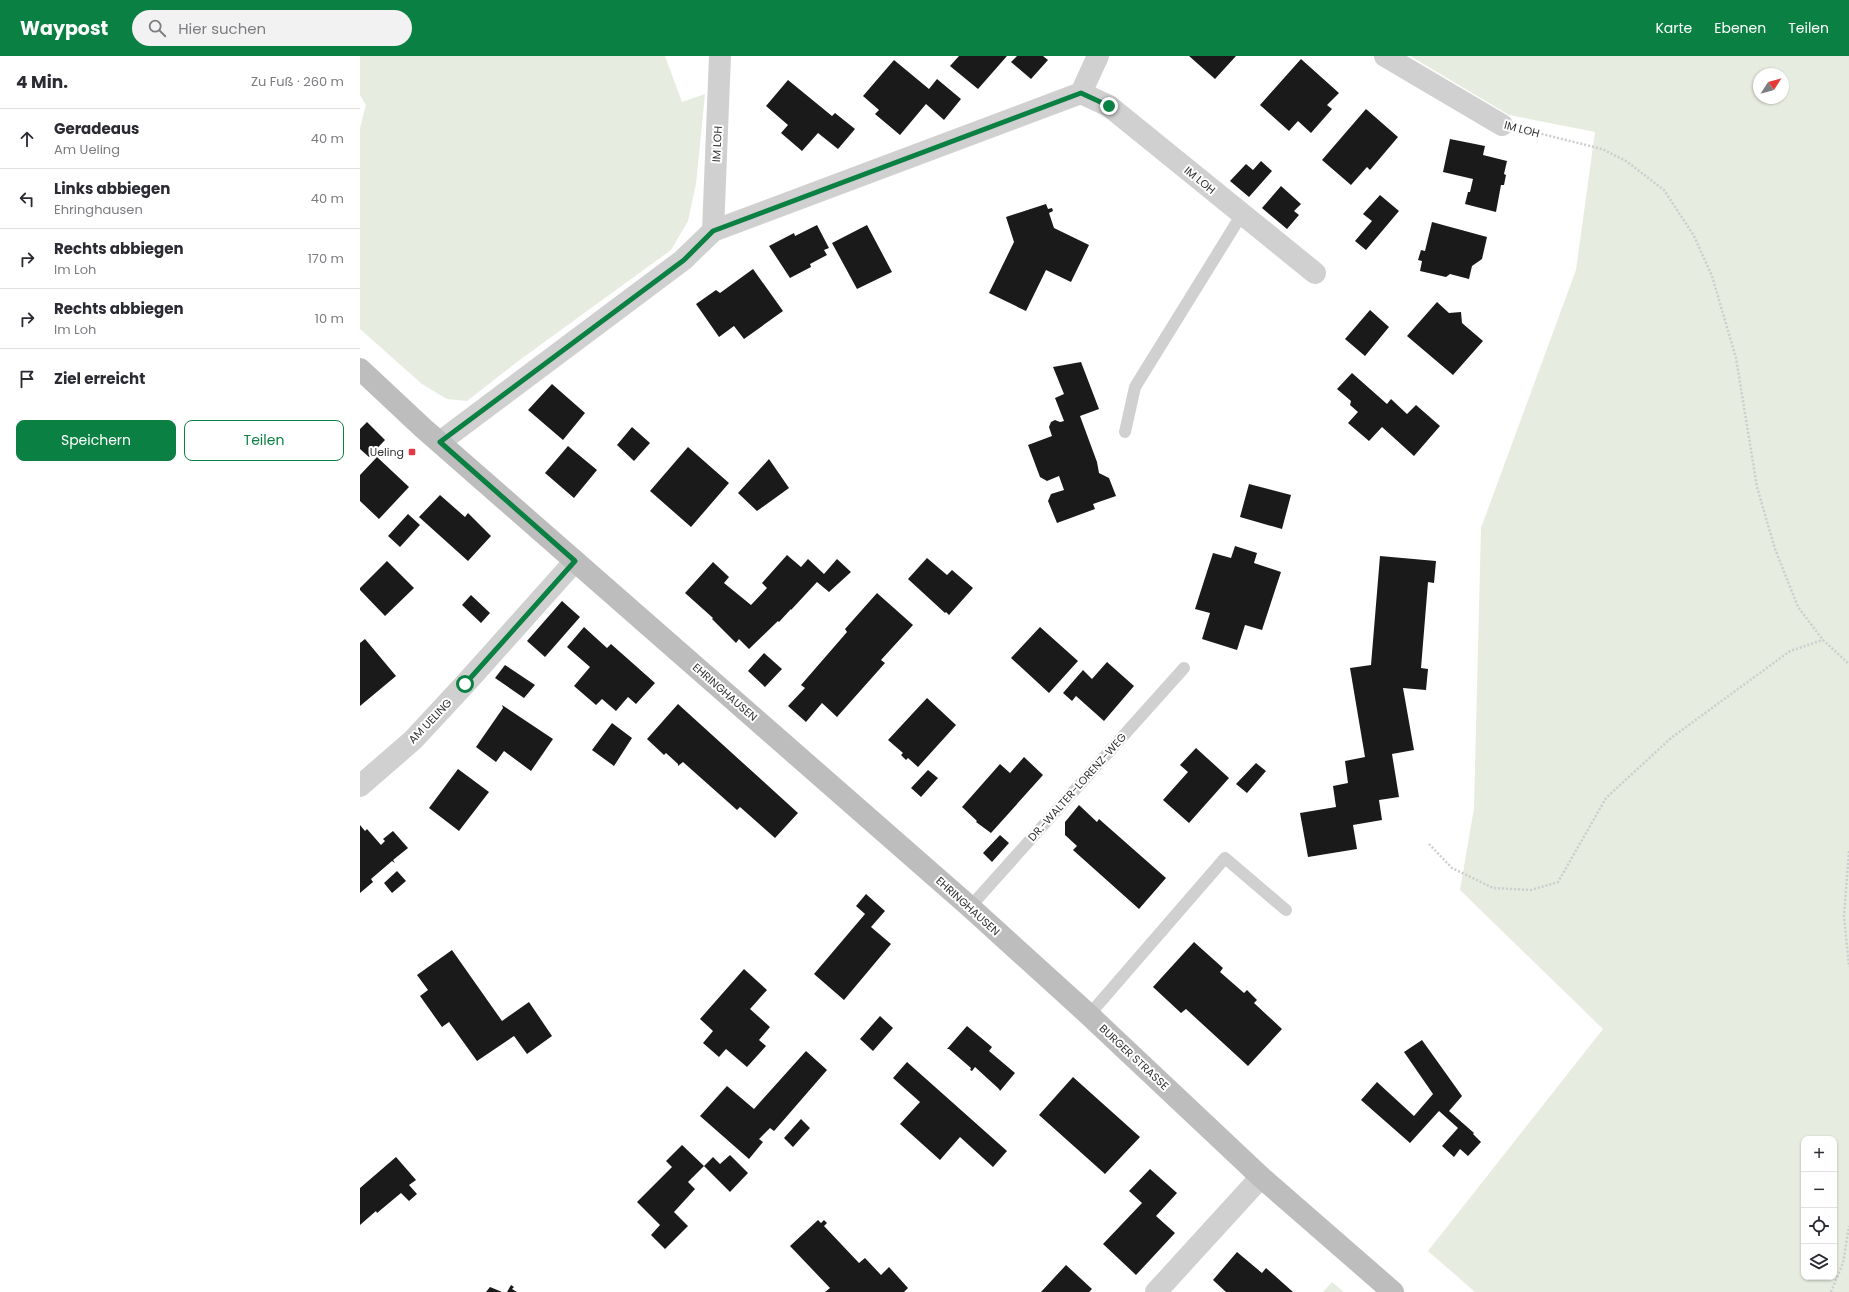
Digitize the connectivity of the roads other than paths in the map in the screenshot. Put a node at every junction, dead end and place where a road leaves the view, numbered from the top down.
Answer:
1 (720, 56) edge
2 (1098, 56) edge
3 (1385, 56) edge
4 (1081, 93) junction
5 (1502, 125) road end
6 (1242, 214) junction
7 (713, 231) junction
8 (1315, 273) dead end
9 (360, 369) edge
10 (1125, 432) dead end
11 (440, 442) junction
12 (575, 561) junction
13 (1184, 668) dead end
14 (360, 786) edge
15 (970, 907) junction
16 (1286, 910) dead end
17 (1089, 1015) junction
18 (1261, 1177) junction
19 (1156, 1292) edge
20 (1393, 1292) edge

1 - 7 street, IM LOH
2 - 4 street
3 - 5 street, IM LOH
4 - 6 street, IM LOH
4 - 7 street
6 - 8 street, IM LOH
6 - 10 lane
7 - 11 street
9 - 11 main road, EHRINGHAUSEN
11 - 12 main road, EHRINGHAUSEN
12 - 14 street, AM UELING
12 - 15 main road, EHRINGHAUSEN
13 - 15 lane, DR.-WALTER-LORENZ-WEG
15 - 17 main road, EHRINGHAUSEN
16 - 17 lane
17 - 18 main road, BURGER STRASSE
18 - 19 street
18 - 20 main road, BURGER STRASSE

